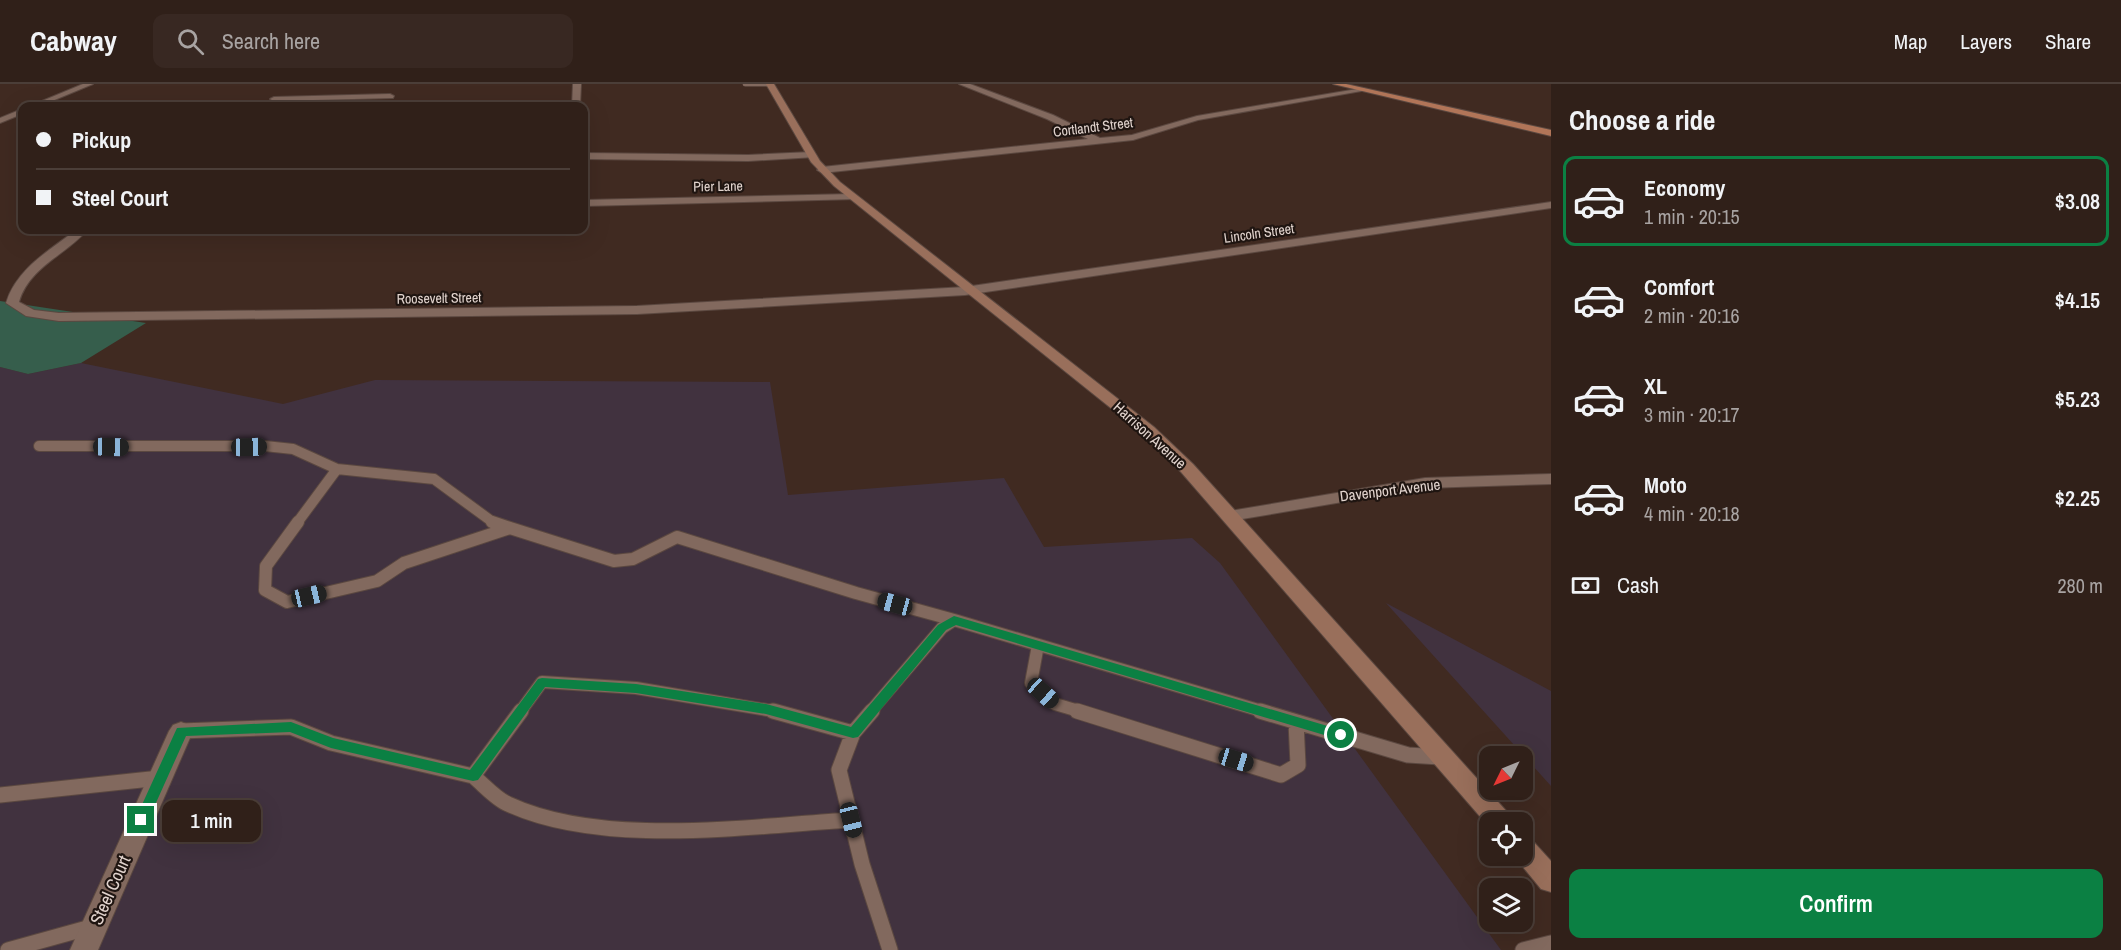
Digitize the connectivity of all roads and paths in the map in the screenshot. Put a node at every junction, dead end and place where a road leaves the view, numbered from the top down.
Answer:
1 (89, 84) edge
2 (578, 84) edge
3 (771, 84) edge
4 (963, 84) edge
5 (1337, 84) edge
6 (746, 85) edge
7 (1363, 90) junction
8 (392, 96) dead end
9 (751, 96) dead end
10 (274, 99) dead end
11 (44, 102) edge
12 (576, 102) edge
13 (18, 113) edge
14 (0, 121) edge
15 (1551, 133) edge
16 (1099, 141) junction
17 (812, 155) junction
18 (588, 156) edge
19 (822, 170) junction
20 (854, 197) junction
21 (588, 203) edge
22 (1551, 205) edge
23 (77, 234) edge
24 (971, 290) junction
25 (39, 446) dead end
26 (337, 469) junction
27 (1551, 479) edge
28 (1230, 516) junction
29 (511, 528) junction
30 (954, 620) junction
31 (1038, 645) junction
32 (1296, 722) junction
33 (182, 731) joint
34 (853, 733) junction
35 (1443, 757) junction
36 (473, 776) junction
37 (160, 778) junction
38 (0, 795) edge
39 (1491, 812) edge
40 (851, 820) junction
41 (1533, 860) edge
42 (1551, 880) edge
43 (94, 926) junction
44 (1551, 944) edge
45 (8, 950) edge
46 (84, 950) edge
47 (890, 950) edge
48 (1523, 950) edge

1 - 11 street
2 - 12 street
3 - 6 lane
3 - 17 street, Harrison Avenue
4 - 16 street
5 - 7 main road
6 - 9 lane
7 - 15 main road
7 - 16 street, Cortlandt Street
8 - 10 street
13 - 14 street
16 - 19 street, Cortlandt Street
17 - 18 street
17 - 19 street, Harrison Avenue
19 - 20 street, Harrison Avenue
20 - 21 street, Pier Lane
20 - 24 street, Harrison Avenue
22 - 24 street, Lincoln Street
23 - 24 street, Roosevelt Street
24 - 28 street, Harrison Avenue
25 - 26 lane
26 - 29 lane
26 - 29 lane
27 - 28 street, Davenport Avenue
28 - 35 street, Harrison Avenue
29 - 30 lane
30 - 31 lane
30 - 34 lane
31 - 32 lane
31 - 32 lane
32 - 35 lane
33 - 36 lane
33 - 37 street, Steel Court
34 - 36 lane
34 - 40 lane
35 - 39 street, Harrison Avenue
36 - 40 lane
37 - 38 lane
37 - 43 street, Steel Court
40 - 47 lane
41 - 42 street
43 - 45 lane
43 - 46 street, Steel Court
44 - 48 lane

